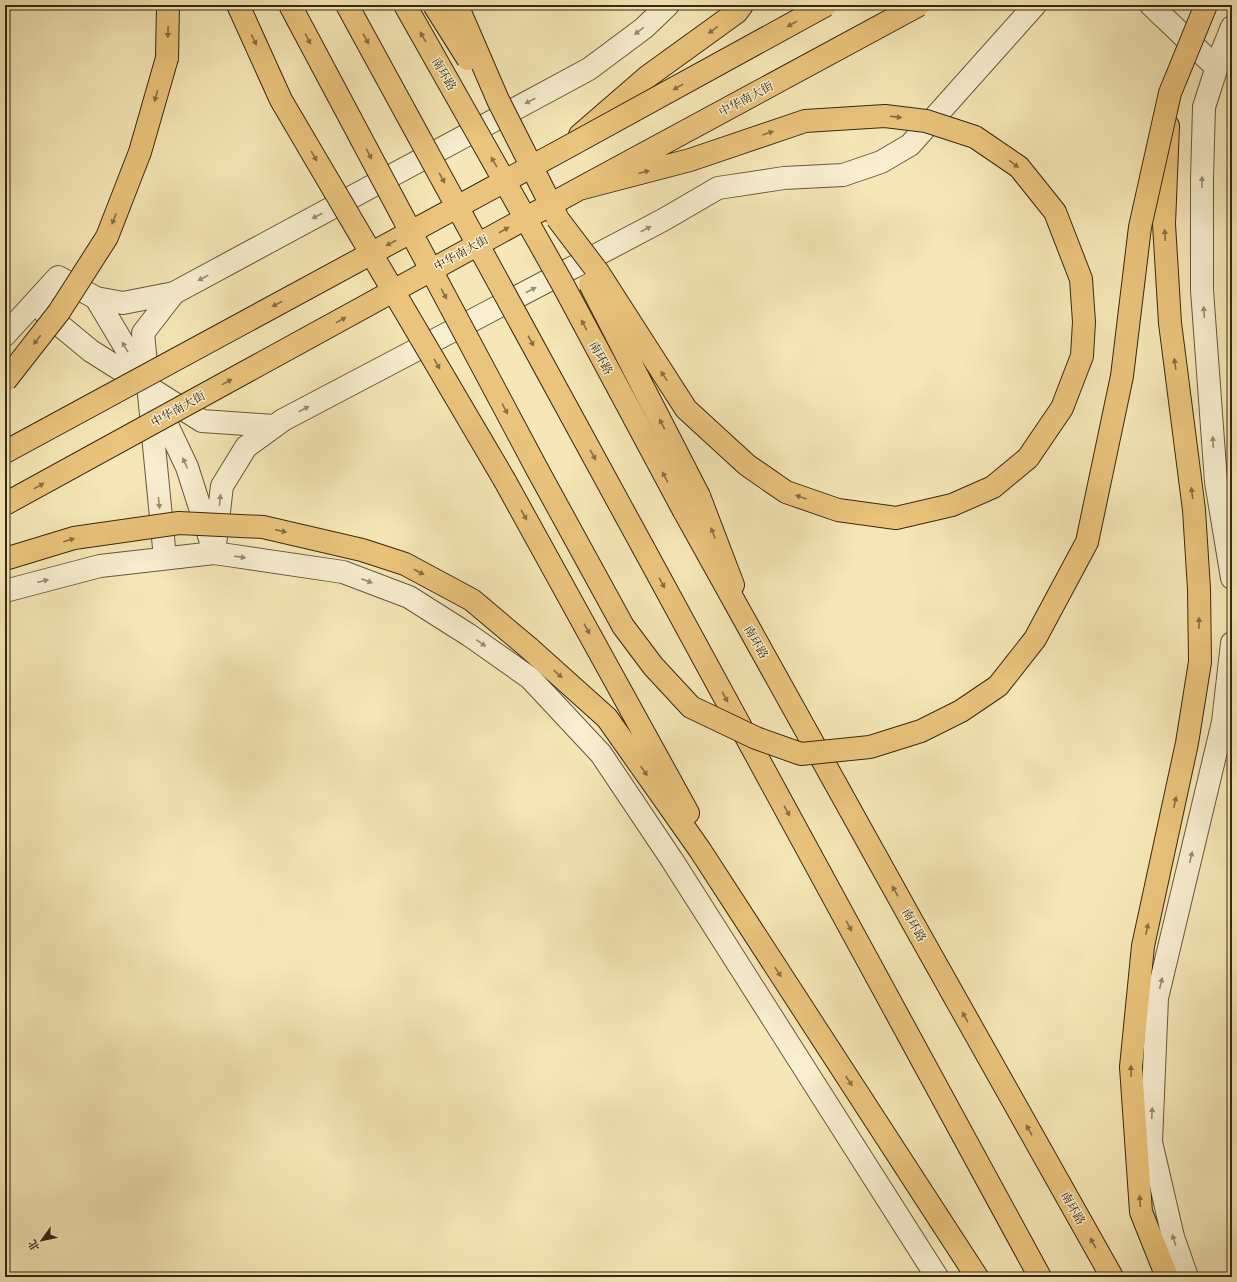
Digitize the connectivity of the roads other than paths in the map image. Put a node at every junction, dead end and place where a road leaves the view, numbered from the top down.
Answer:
1 (168, 5) edge
2 (238, 5) edge
3 (290, 5) edge
4 (347, 5) edge
5 (405, 5) edge
6 (434, 5) edge
7 (457, 5) edge
8 (668, 5) edge
9 (742, 5) edge
10 (826, 5) edge
11 (919, 5) edge
12 (1035, 5) edge
13 (1151, 5) edge
14 (1206, 5) edge
15 (1232, 27) edge
16 (1217, 68) junction
17 (1170, 93) junction
18 (510, 124) junction
19 (562, 150) junction
20 (579, 189) junction
21 (557, 218) junction
22 (174, 294) junction
23 (41, 295) junction
24 (96, 298) junction
25 (5, 335) edge
26 (5, 381) edge
27 (149, 387) junction
28 (274, 426) junction
29 (5, 452) edge
30 (5, 504) edge
31 (214, 553) junction
32 (164, 558) junction
33 (5, 559) edge
34 (1232, 578) edge
35 (5, 591) edge
36 (752, 634) junction
37 (1232, 643) edge
38 (761, 945) junction
39 (937, 1277) edge
40 (977, 1277) edge
41 (1040, 1277) edge
42 (1112, 1277) edge
43 (1167, 1277) edge
44 (1187, 1277) edge

1 -> 26 main road, bridge
2 -> 38 main road, bridge
3 -> 17 main road, bridge
4 -> 41 main road, bridge
36 -> 5 main road, 南环路, bridge
6 - 18 main road, bridge
7 - 18 main road, bridge
8 -> 22 street
9 -> 19 main road, bridge
10 -> 19 main road, bridge
11 - 20 main road, 中华南大街, bridge
28 -> 12 street
13 - 16 street
14 - 17 main road, bridge
15 - 16 street
34 -> 16 street
43 -> 17 main road, bridge
18 - 21 main road, bridge
19 -> 29 main road, bridge
20 -> 21 main road, bridge
30 -> 20 main road, 中华南大街, bridge
36 -> 21 main road, bridge
22 - 24 street
22 - 27 street
23 - 24 street
23 - 25 street
23 - 27 street
27 -> 24 street
27 - 28 street
31 -> 27 street
27 -> 32 street
31 -> 28 street
31 - 32 street
31 -> 39 street
35 -> 32 street
33 -> 38 main road, bridge
42 -> 36 main road, 南环路
44 -> 37 street
38 -> 40 main road

